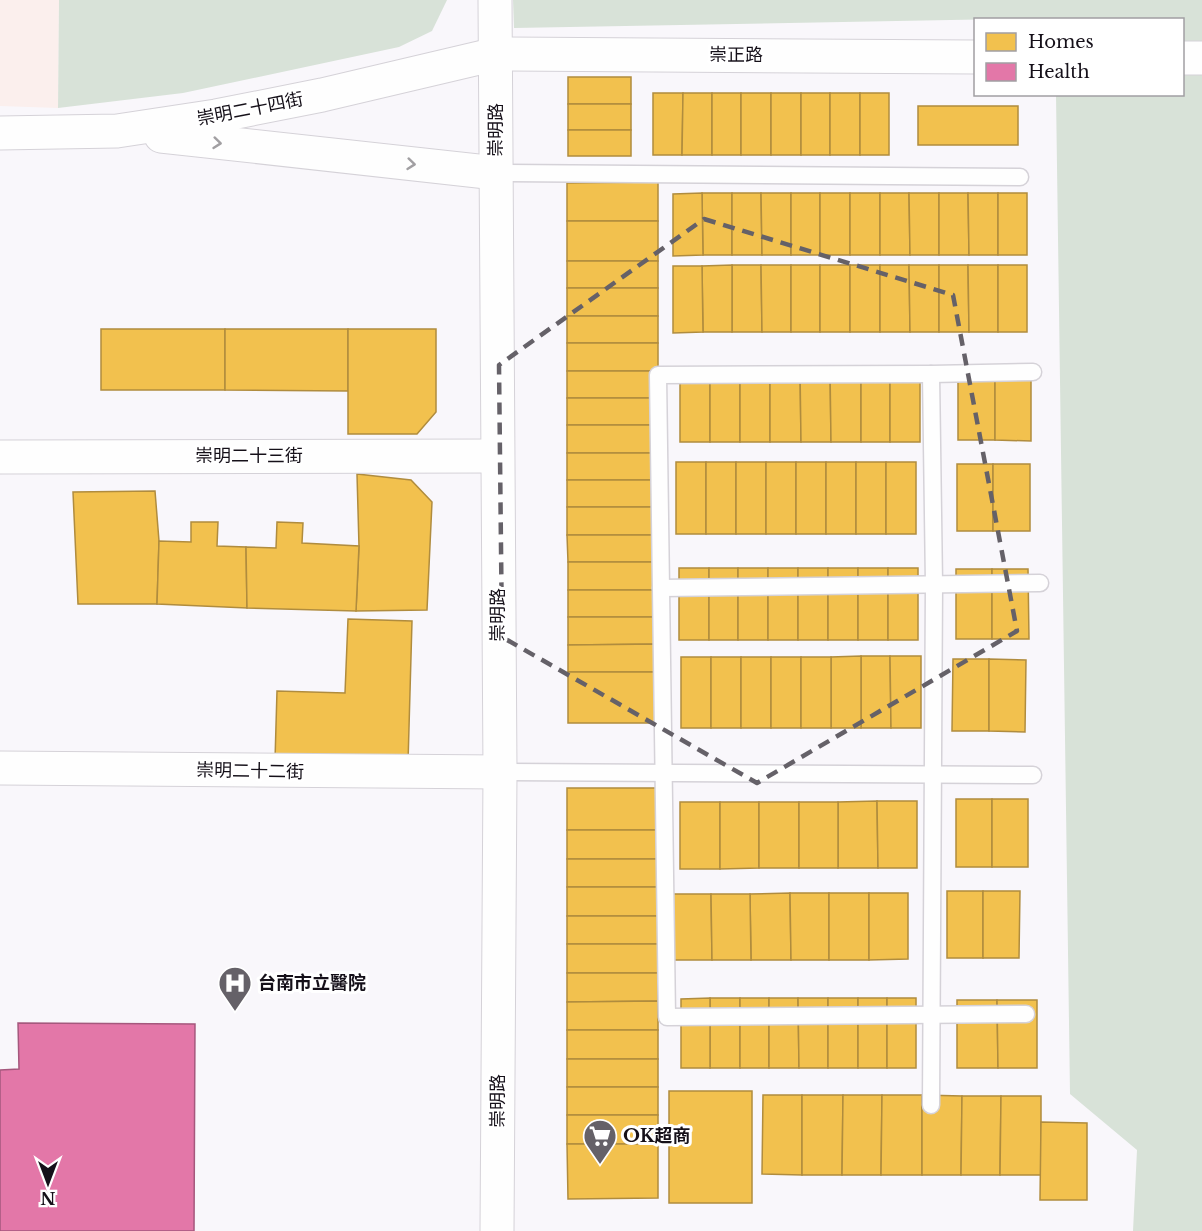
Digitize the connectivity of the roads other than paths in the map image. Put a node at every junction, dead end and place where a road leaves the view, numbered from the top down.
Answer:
1 (495, 0) edge
2 (496, 54) junction
3 (974, 57) edge
4 (1184, 58) edge
5 (1202, 58) edge
6 (117, 132) junction
7 (0, 133) edge
8 (496, 174) junction
9 (1020, 177) dead end
10 (1033, 372) dead end
11 (930, 374) junction
12 (497, 456) junction
13 (0, 457) edge
14 (1040, 583) dead end
15 (934, 584) junction
16 (661, 588) junction
17 (0, 768) edge
18 (500, 772) junction
19 (663, 774) junction
20 (933, 775) junction
21 (1033, 775) dead end
22 (1026, 1014) dead end
23 (932, 1015) junction
24 (930, 1105) dead end
25 (497, 1231) edge

1 - 2 street, 崇明路
2 - 3 street, 崇正路
2 - 6 street, 崇明二十四街
2 - 8 street, 崇明路
4 - 5 street
6 - 7 street, 崇明二十四街
6 -> 8 street
8 - 9 lane
8 - 12 street, 崇明路
10 - 11 lane
11 - 15 lane
11 - 16 lane
12 - 13 street, 崇明二十三街
12 - 18 street, 崇明路
14 - 15 lane
15 - 16 lane
15 - 20 lane
16 - 19 lane
17 - 18 street, 崇明二十二街
18 - 19 lane
18 - 25 street, 崇明路
19 - 20 lane
19 - 23 lane
20 - 21 lane
20 - 23 lane
22 - 23 lane
23 - 24 lane

